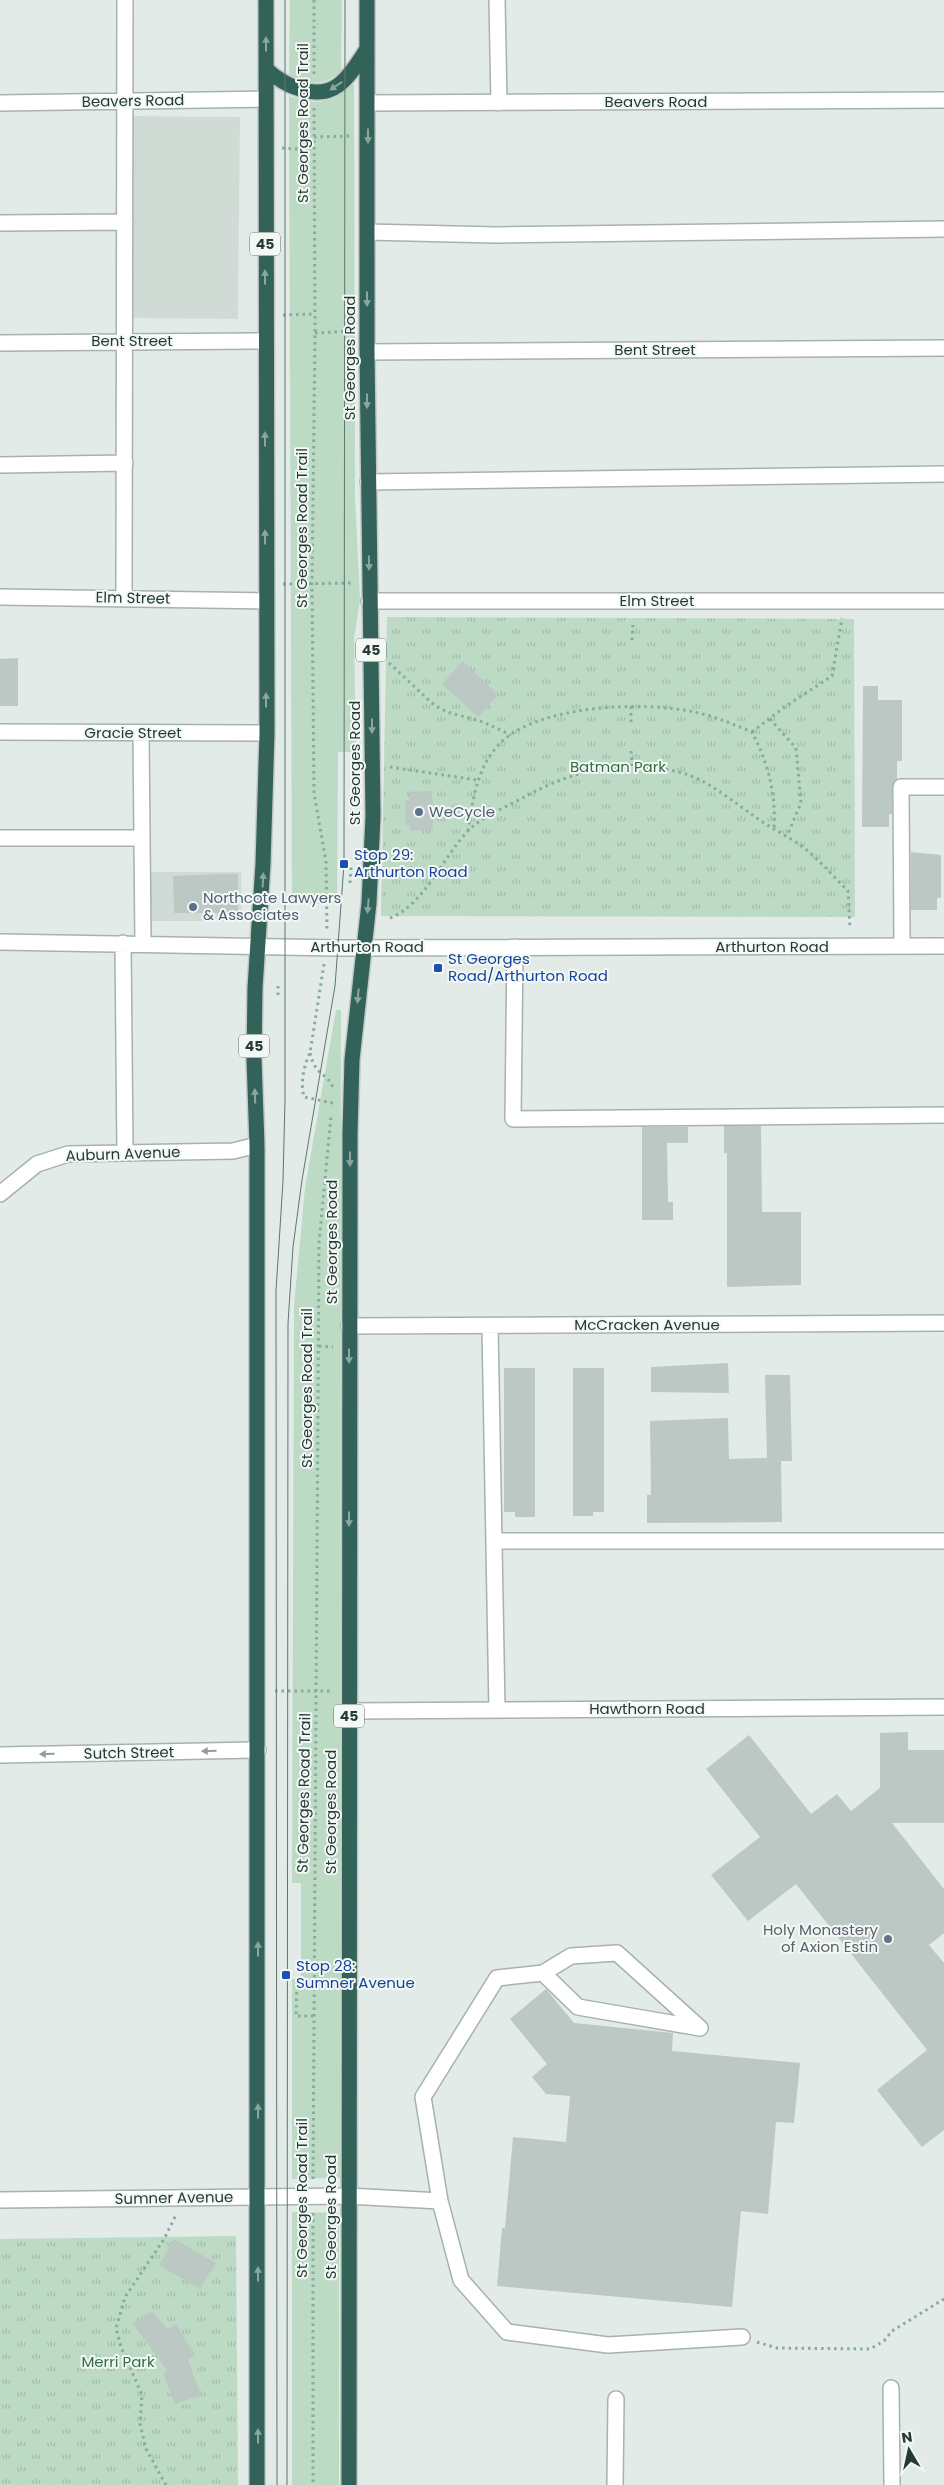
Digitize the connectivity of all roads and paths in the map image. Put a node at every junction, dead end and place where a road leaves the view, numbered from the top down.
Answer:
1 (125, 0) edge
2 (266, 0) edge
3 (314, 0) edge
4 (368, 0) edge
5 (497, 0) edge
6 (367, 49) junction
7 (266, 69) junction
8 (314, 92) junction
9 (266, 99) junction
10 (944, 100) edge
11 (124, 101) junction
12 (0, 103) edge
13 (368, 103) junction
14 (499, 103) junction
15 (266, 148) junction
16 (314, 150) junction
17 (125, 222) junction
18 (0, 223) edge
19 (944, 229) edge
20 (367, 232) junction
21 (315, 314) junction
22 (265, 315) junction
23 (367, 331) junction
24 (315, 333) junction
25 (124, 341) junction
26 (265, 341) junction
27 (0, 343) edge
28 (944, 348) edge
29 (367, 352) junction
30 (125, 463) junction
31 (0, 465) edge
32 (944, 474) edge
33 (368, 482) junction
34 (369, 583) junction
35 (266, 584) junction
36 (312, 584) junction
37 (0, 597) edge
38 (124, 597) junction
39 (845, 600) junction
40 (266, 601) junction
41 (369, 601) junction
42 (944, 601) edge
43 (633, 625) dead end
44 (632, 640) dead end
45 (389, 663) dead end
46 (631, 706) junction
47 (770, 719) junction
48 (631, 722) dead end
49 (0, 732) edge
50 (752, 732) junction
51 (141, 733) junction
52 (266, 733) junction
53 (511, 735) junction
54 (631, 750) dead end
55 (632, 766) junction
56 (390, 767) dead end
57 (477, 780) junction
58 (944, 787) edge
59 (774, 828) junction
60 (468, 831) junction
61 (787, 836) junction
62 (0, 838) edge
63 (142, 838) junction
64 (390, 918) dead end
65 (850, 928) dead end
66 (0, 942) edge
67 (123, 943) junction
68 (142, 943) junction
69 (258, 946) junction
70 (902, 946) junction
71 (944, 946) edge
72 (516, 947) junction
73 (326, 948) junction
74 (364, 948) junction
75 (278, 986) dead end
76 (278, 995) dead end
77 (310, 1053) junction
78 (333, 1102) junction
79 (944, 1115) edge
80 (257, 1145) junction
81 (125, 1153) junction
82 (0, 1194) edge
83 (944, 1324) edge
84 (349, 1326) junction
85 (490, 1326) junction
86 (494, 1541) junction
87 (944, 1541) edge
88 (259, 1691) junction
89 (317, 1691) junction
90 (349, 1691) junction
91 (944, 1707) edge
92 (497, 1710) junction
93 (349, 1711) junction
94 (258, 1750) junction
95 (0, 1755) edge
96 (543, 1973) junction
97 (297, 1979) dead end
98 (313, 2016) junction
99 (348, 2196) junction
100 (258, 2197) junction
101 (313, 2197) junction
102 (184, 2198) junction
103 (0, 2200) edge
104 (440, 2201) junction
105 (944, 2298) edge
106 (742, 2337) joint
107 (891, 2388) dead end
108 (616, 2399) dead end
109 (166, 2485) edge
110 (257, 2485) edge
111 (313, 2485) edge
112 (349, 2485) edge
113 (615, 2485) edge
114 (892, 2485) edge

1 - 11 street
7 -> 2 highway, 45
3 - 8 path, St Georges Road Trail
4 - 6 highway, St Georges Road / 45
5 - 14 street
6 -> 8 highway
6 - 13 highway, St Georges Road / 45
7 - 8 highway
7 - 9 highway, 45
8 - 16 path, St Georges Road Trail
9 - 11 street, Beavers Road
9 - 15 highway, 45
10 - 14 street, Beavers Road
11 - 12 street, Beavers Road
11 - 17 street
13 - 14 street, Beavers Road
13 -> 20 highway, St Georges Road / 45
15 - 16 path
22 -> 15 highway, 45
16 - 21 path, St Georges Road Trail
17 - 18 street
17 - 25 street
19 - 20 street
20 -> 23 highway, St Georges Road / 45
21 - 22 path
21 - 24 path, St Georges Road Trail
22 - 26 highway, 45
23 - 24 path
23 - 29 highway, St Georges Road / 45
24 - 36 path, St Georges Road Trail
25 - 26 street, Bent Street
25 - 27 street, Bent Street
25 - 30 street
35 -> 26 highway, 45
28 - 29 street, Bent Street
29 -> 33 highway, St Georges Road / 45
30 - 31 street
30 - 38 street
32 - 33 street
33 -> 34 highway, St Georges Road / 45
34 - 36 path
34 - 41 highway, St Georges Road / 45
35 - 36 path
35 - 40 highway, 45
36 - 73 path, St Georges Road Trail
37 - 38 street, Elm Street
38 - 40 street, Elm Street
39 - 41 street, Elm Street
39 - 42 street, Elm Street
39 - 47 path
52 -> 40 highway, 45
41 -> 74 highway, St Georges Road / 45
43 - 44 path
45 - 53 path
46 - 48 path
46 - 50 path
46 - 53 path
47 - 50 path
47 - 61 path
49 - 51 street, Gracie Street
50 - 59 path
51 - 52 street, Gracie Street
51 - 63 street
69 -> 52 highway, 45
53 - 57 path
54 - 55 path
55 - 59 path
55 - 60 path
56 - 57 path
57 - 60 path
58 - 70 street
59 - 61 path
60 - 64 path
61 - 65 path
62 - 63 street
63 - 68 street
66 - 67 street, Arthurton Road
67 - 68 street, Arthurton Road
67 - 81 street
68 - 69 street, Arthurton Road
69 - 73 street, Arthurton Road
80 -> 69 highway, 45
70 - 71 street, Arthurton Road
70 - 72 street, Arthurton Road
72 - 74 street, Arthurton Road
72 - 79 street
73 - 74 street, Arthurton Road
73 - 77 path, St Georges Road Trail
74 -> 84 highway, St Georges Road / 45
75 - 76 path
77 - 78 path, St Georges Road Trail
77 - 78 path, St Georges Road Trail
78 - 89 path, St Georges Road Trail
80 - 81 street, Auburn Avenue
80 - 88 highway, 45
81 - 82 street, Auburn Avenue
83 - 85 street, McCracken Avenue
84 - 85 street, McCracken Avenue
84 -> 90 highway, St Georges Road / 45
85 - 86 street
86 - 87 street
86 - 92 street
88 - 89 path
88 - 94 highway, 45
89 - 90 path
89 - 98 path, St Georges Road Trail
90 - 93 highway, St Georges Road / 45
91 - 92 street, Hawthorn Road
92 - 93 street, Hawthorn Road
93 - 99 highway, St Georges Road / 45
94 -> 95 street, Sutch Street
100 -> 94 highway, 45
96 - 96 street
96 - 104 street
97 - 98 path
98 - 101 path, St Georges Road Trail
99 - 101 street, Sumner Avenue
99 - 104 street, Sumner Avenue
99 - 112 highway, St Georges Road / 45
100 - 101 street, Sumner Avenue
100 - 102 street, Sumner Avenue
110 -> 100 highway, 45
101 - 111 path, St Georges Road Trail
102 - 103 street, Sumner Avenue
102 - 109 path
104 - 106 street
105 - 106 path
107 - 114 street
108 - 113 street

